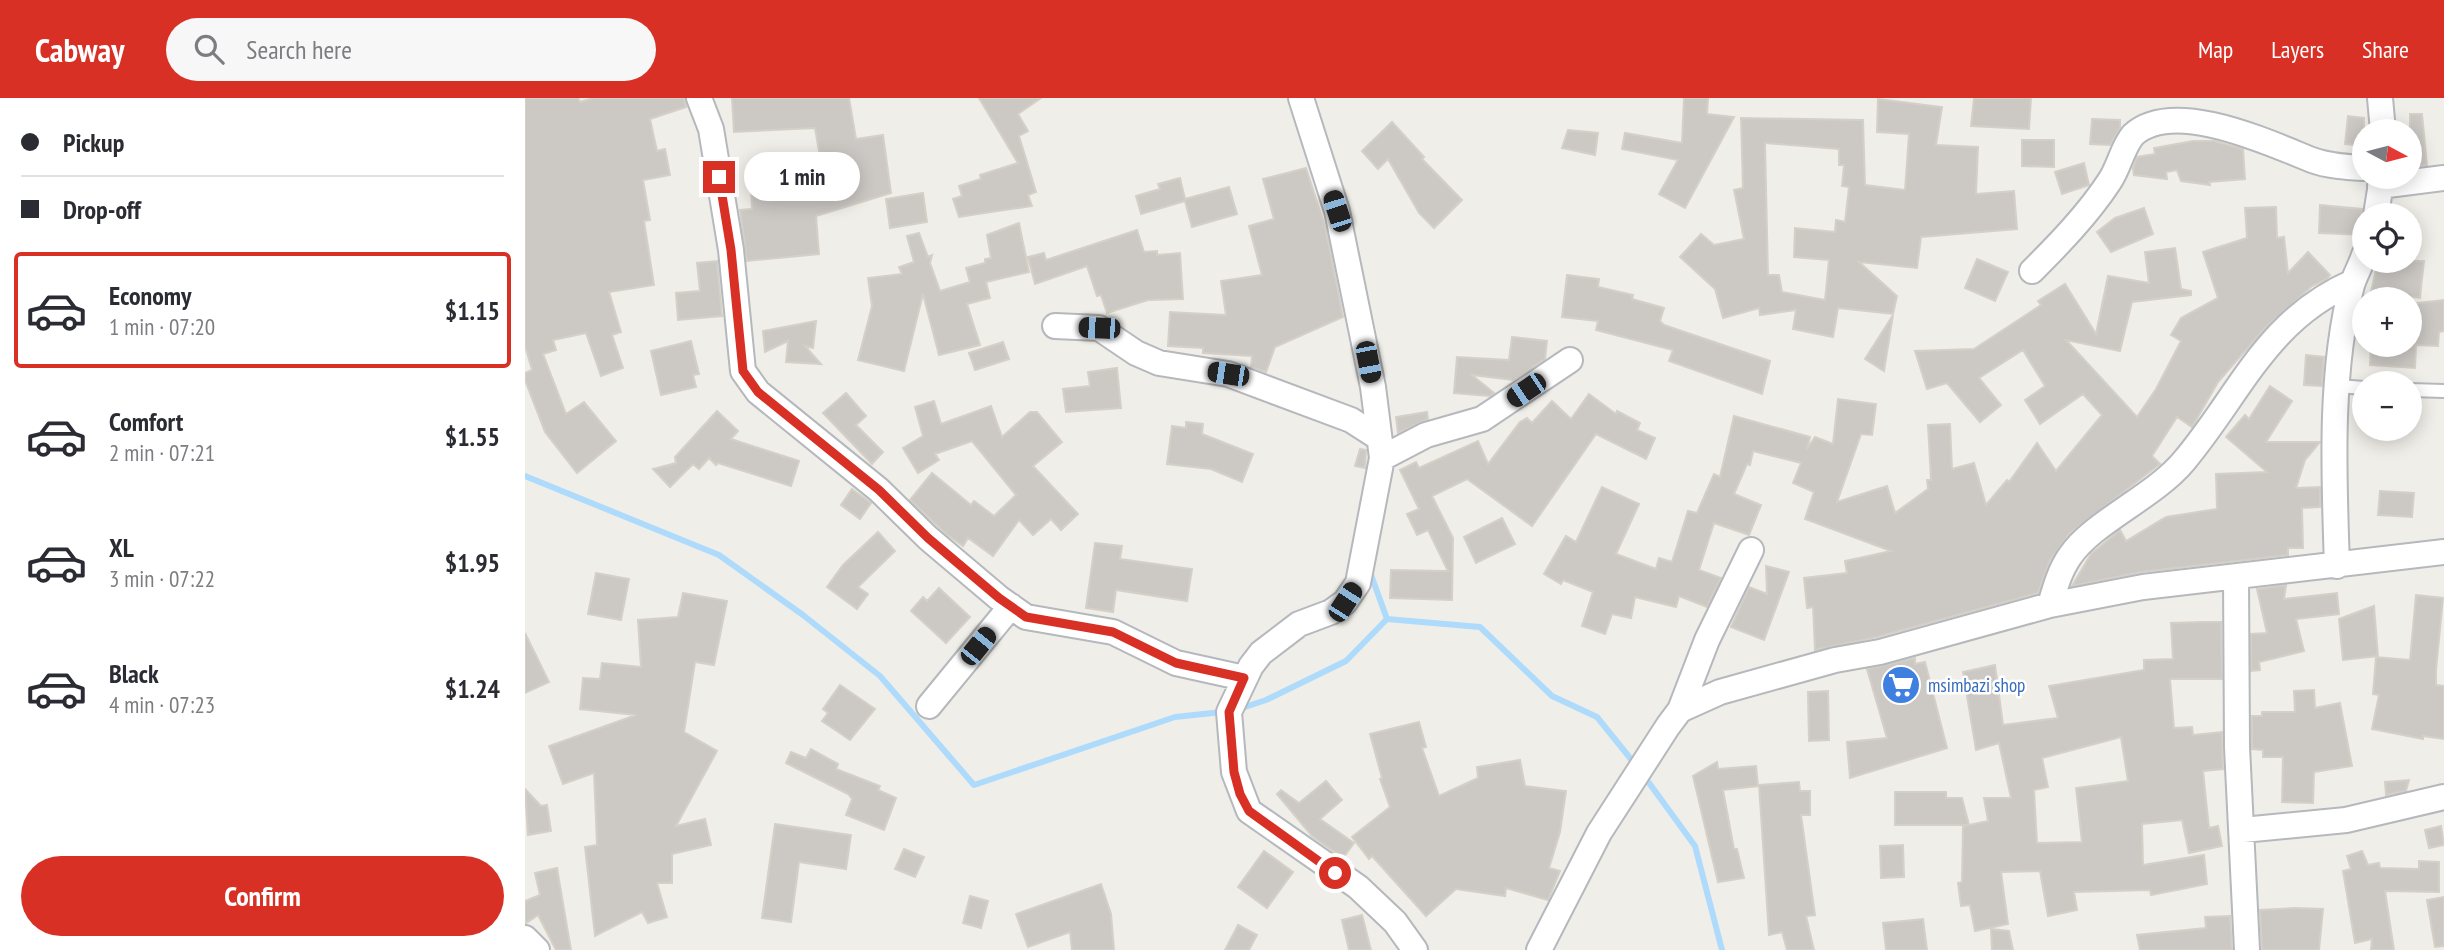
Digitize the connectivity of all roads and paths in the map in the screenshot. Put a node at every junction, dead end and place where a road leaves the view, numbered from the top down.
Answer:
1 (700, 98) edge
2 (1301, 98) edge
3 (2380, 98) edge
4 (2382, 119) edge
5 (2352, 171) edge
6 (2422, 178) edge
7 (2444, 178) edge
8 (2032, 271) dead end
9 (2357, 273) edge
10 (2353, 282) junction
11 (1055, 326) dead end
12 (1570, 360) dead end
13 (2338, 386) junction
14 (2352, 387) edge
15 (2422, 390) edge
16 (2444, 391) edge
17 (1380, 448) junction
18 (1751, 550) dead end
19 (2444, 552) edge
20 (2337, 566) junction
21 (2236, 578) junction
22 (2050, 605) junction
23 (1011, 606) junction
24 (1244, 678) junction
25 (929, 706) dead end
26 (1681, 710) junction
27 (2444, 797) edge
28 (2243, 830) junction
29 (525, 938) edge
30 (537, 950) edge
31 (1415, 950) edge
32 (1539, 950) edge
33 (2247, 950) edge

1 - 23 street
2 - 17 street
3 - 4 street
5 - 8 street
6 - 7 street
9 - 10 street
10 - 13 street
10 - 22 street
11 - 17 street
12 - 17 street
13 - 14 lane
13 - 20 street
15 - 16 lane
17 - 24 street
18 - 26 street
19 - 20 street
20 - 21 street
21 - 22 street
21 - 28 street
22 - 26 street
23 - 24 street
23 - 25 street
24 - 31 street
26 - 32 street
27 - 28 street
28 - 33 street
29 - 30 street

